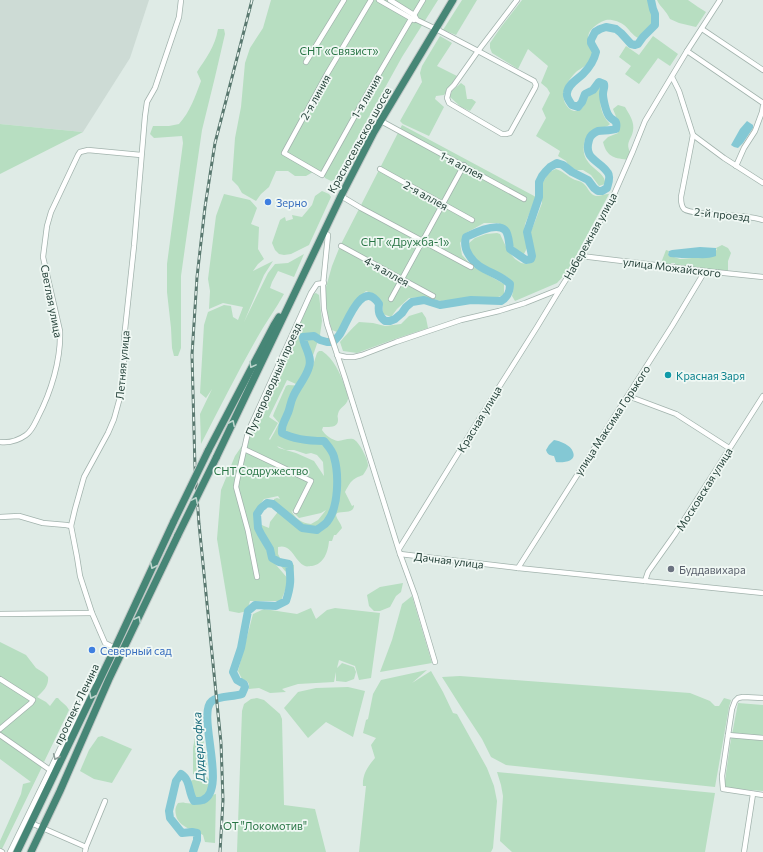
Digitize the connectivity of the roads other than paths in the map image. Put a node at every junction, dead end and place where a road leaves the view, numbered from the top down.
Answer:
1 (181, 0) edge
2 (344, 0) edge
3 (371, 0) edge
4 (379, 0) edge
5 (390, 0) edge
6 (423, 0) edge
7 (453, 0) edge
8 (517, 0) edge
9 (720, 0) edge
10 (412, 17) junction
11 (436, 29) junction
12 (702, 29) junction
13 (478, 51) junction
14 (687, 51) junction
15 (306, 62) dead end
16 (763, 70) edge
17 (672, 77) junction
18 (763, 104) edge
19 (381, 121) junction
20 (693, 136) junction
21 (141, 155) junction
22 (464, 165) junction
23 (736, 166) junction
24 (380, 169) dead end
25 (322, 175) joint
26 (763, 183) edge
27 (340, 196) junction
28 (524, 199) dead end
29 (443, 204) junction
30 (472, 220) dead end
31 (763, 220) edge
32 (323, 232) junction
33 (423, 241) junction
34 (341, 246) dead end
35 (581, 256) junction
36 (471, 267) dead end
37 (705, 271) junction
38 (763, 277) edge
39 (403, 279) junction
40 (324, 283) junction
41 (560, 289) junction
42 (293, 296) junction
43 (433, 296) dead end
44 (392, 300) dead end
45 (337, 355) junction
46 (628, 396) junction
47 (763, 396) edge
48 (0, 442) edge
49 (729, 448) junction
50 (244, 449) junction
51 (216, 458) joint
52 (296, 511) dead end
53 (0, 517) edge
54 (174, 521) joint
55 (71, 526) junction
56 (399, 549) junction
57 (400, 554) junction
58 (518, 568) junction
59 (257, 577) dead end
60 (645, 581) junction
61 (763, 593) edge
62 (92, 613) junction
63 (0, 614) edge
64 (115, 648) junction
65 (435, 662) dead end
66 (101, 676) junction
67 (0, 679) edge
68 (763, 698) edge
69 (0, 729) edge
70 (0, 735) edge
71 (728, 735) junction
72 (763, 738) edge
73 (50, 770) junction
74 (753, 794) junction
75 (763, 795) edge
76 (105, 801) dead end
77 (31, 823) junction
78 (42, 828) junction
79 (85, 850) edge
80 (10, 852) edge
81 (17, 852) edge
82 (31, 852) edge
83 (744, 852) edge

1 - 21 street, Летняя улица
2 - 15 street
3 - 25 street, 2-я линия
4 - 10 street
5 - 10 street
6 - 10 street
7 - 11 highway, Красносельское шоссе
8 - 13 street
9 - 12 street, Набережная улица
10 - 11 street
10 - 25 street, 1-я линия
11 - 13 street
11 - 19 highway, Красносельское шоссе
12 - 14 street, Набережная улица
12 - 16 street
13 - 13 street
14 - 17 street, Набережная улица
14 - 18 street
17 - 20 street, 2-й проезд
17 - 35 street, Набережная улица
18 - 23 street
19 - 22 street, 1-я аллея
19 - 27 highway, Красносельское шоссе
20 - 23 street
20 - 31 street, 2-й проезд
21 - 48 street, Светлая улица
21 - 55 street, Летняя улица
22 - 28 street, 1-я аллея
22 - 29 street
23 - 26 street
24 - 29 street, 2-я аллея
27 - 32 highway, Красносельское шоссе
27 - 33 street
29 - 30 street, 2-я аллея
29 - 33 street
32 - 40 street, Дачная улица
32 - 42 highway, Красносельское шоссе
33 - 36 street
33 - 39 street
34 - 39 street, 4-я аллея
35 - 37 street, улица Можайского
35 - 41 street, Набережная улица
37 - 38 street, улица Можайского
37 - 46 street, улица Максима Горького
39 - 43 street, 4-я аллея
39 - 44 street
40 - 45 street, Дачная улица
40 - 50 street, Путепроводный проезд
41 - 45 street, Набережная улица
41 - 56 street, Красная улица
51 -> 42 highway, Красносельское шоссе
42 -> 54 highway, Красносельское шоссе, bridge
45 - 56 street, Дачная улица
46 - 49 street
46 - 58 street, улица Максима Горького
47 - 49 street, Московская улица
49 - 60 street, Московская улица
50 - 52 street
50 - 59 street, Путепроводный проезд
78 -> 51 highway, проспект Ленина, bridge
53 - 55 street
54 -> 64 highway, проспект Ленина
55 - 62 street, Летняя улица
56 - 57 street, Дачная улица
57 - 58 street, Дачная улица
57 - 65 street
58 - 60 street, Дачная улица
60 - 61 street, Дачная улица
62 - 63 street
62 - 64 street, Летняя улица
64 - 66 highway, проспект Ленина
66 -> 73 street
66 -> 77 highway, проспект Ленина
67 - 69 street
68 - 71 street
70 - 73 street
71 - 72 street
71 - 74 street
73 - 80 street
74 - 75 street
74 - 83 street
76 - 79 street
77 - 78 street
77 - 81 highway, проспект Ленина
78 - 79 street
78 - 82 highway, проспект Ленина

